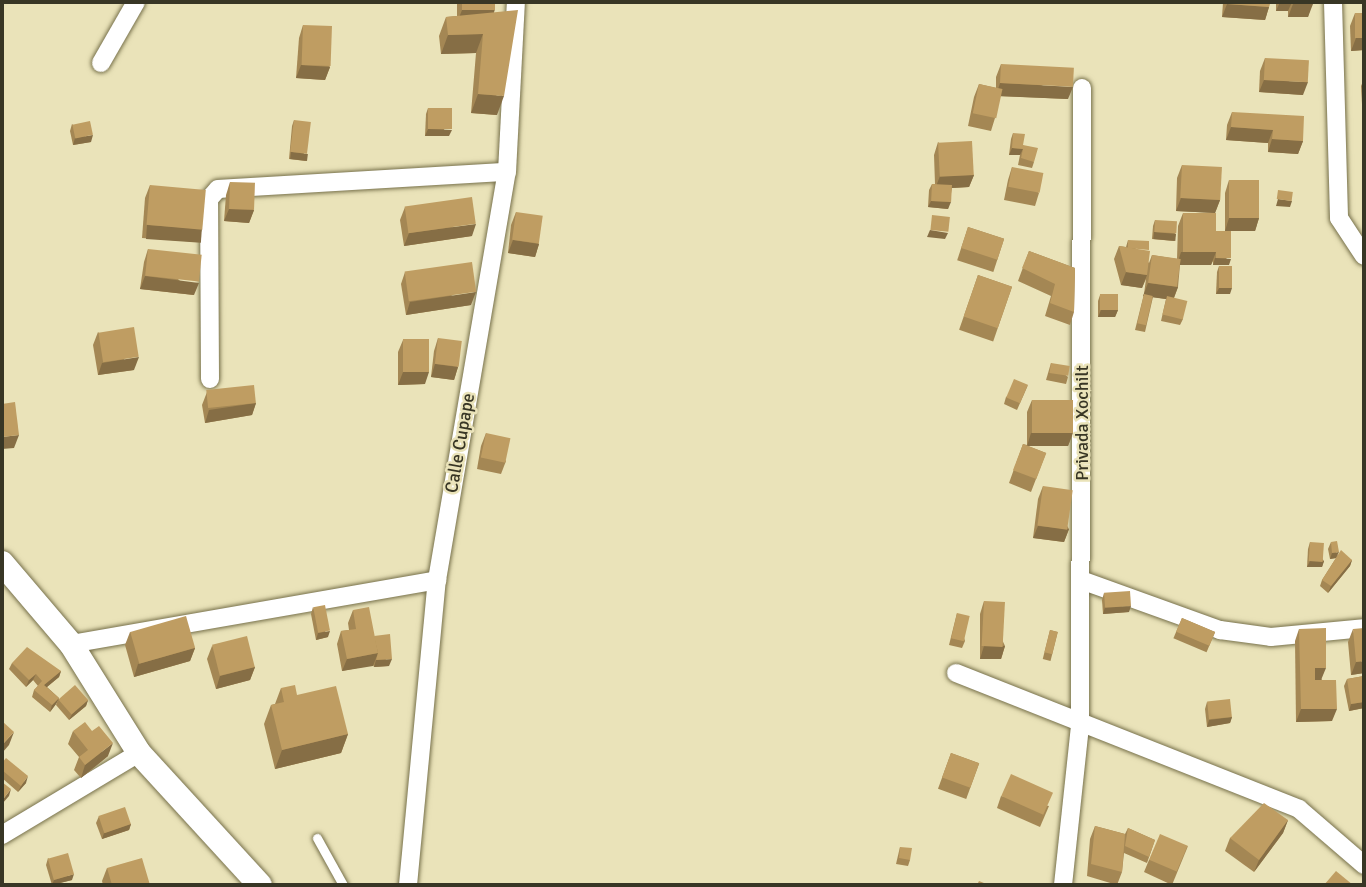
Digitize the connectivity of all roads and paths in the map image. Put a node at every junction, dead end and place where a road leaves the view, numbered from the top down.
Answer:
1 (136, 2) edge
2 (516, 2) edge
3 (1333, 2) edge
4 (101, 63) dead end
5 (1082, 88) dead end
6 (507, 172) junction
7 (1364, 256) edge
8 (210, 379) dead end
9 (2, 563) edge
10 (437, 580) junction
11 (1081, 580) junction
12 (1364, 628) edge
13 (71, 644) junction
14 (956, 673) dead end
15 (1080, 726) junction
16 (139, 753) junction
17 (2, 835) edge
18 (317, 838) dead end
19 (1364, 864) edge
20 (260, 885) edge
21 (344, 885) edge
22 (408, 885) edge
23 (1063, 885) edge

1 - 4 street
2 - 6 street, Calle Cupape
3 - 7 street
5 - 11 street, Privada Xochilt
6 - 8 street
6 - 10 street, Calle Cupape
9 - 13 street
10 - 13 street
10 - 22 street, Calle Cupape
11 - 12 street
11 - 15 street, Privada Xochilt
13 - 16 street
14 - 15 street
15 - 19 street
15 - 23 street, Privada Xochilt
16 - 17 street
16 - 20 street
18 - 21 lane

